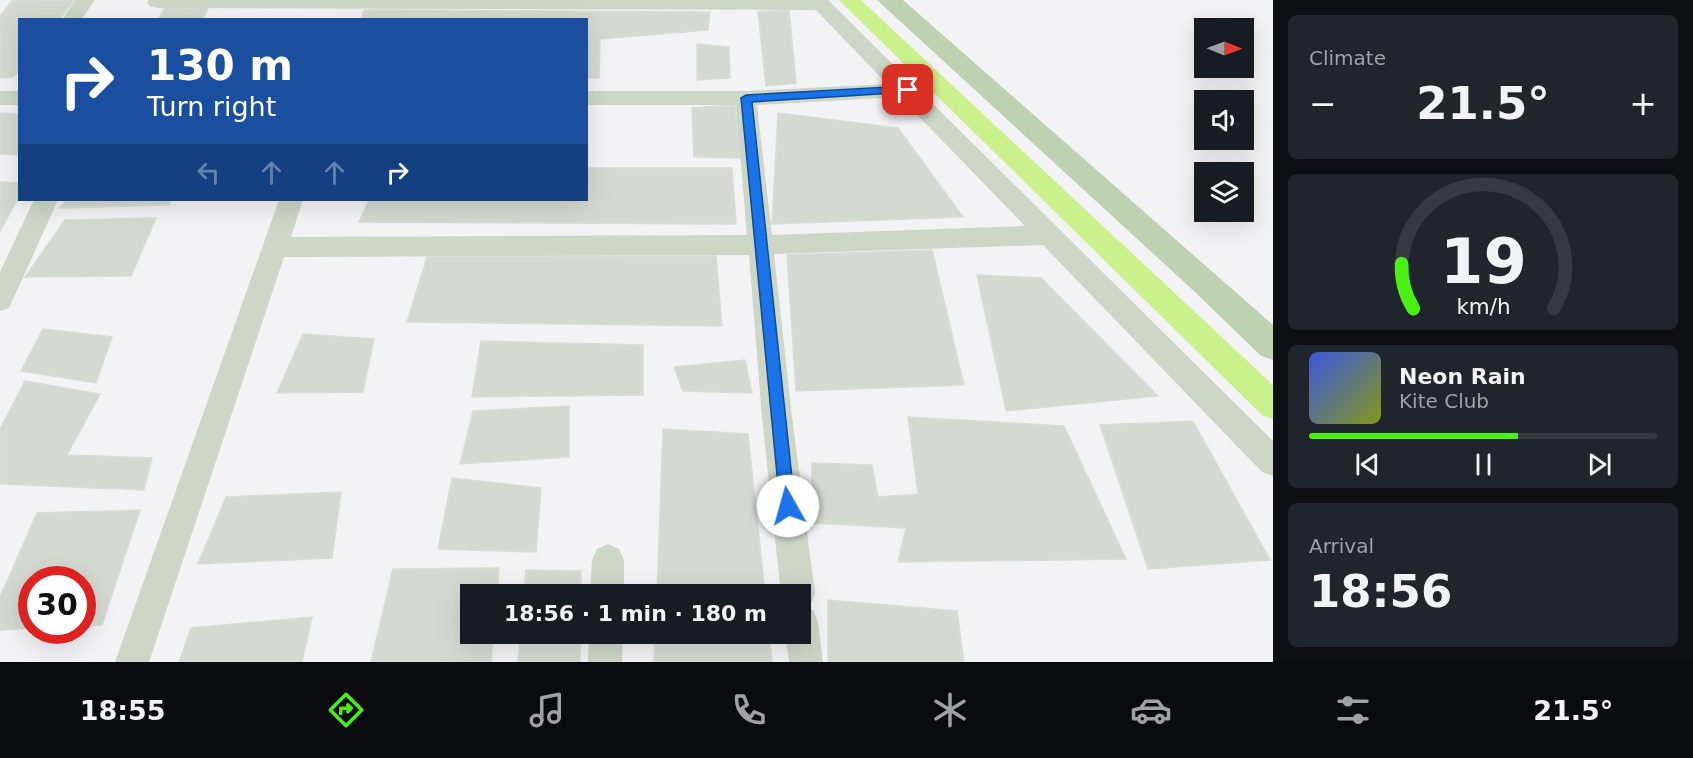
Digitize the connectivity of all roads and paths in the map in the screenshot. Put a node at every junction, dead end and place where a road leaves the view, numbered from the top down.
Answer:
1 (85, 0) edge
2 (889, 0) edge
3 (158, 1) edge
4 (264, 1) edge
5 (819, 2) edge
6 (357, 7) edge
7 (72, 18) edge
8 (148, 18) edge
9 (908, 90) junction
10 (588, 98) edge
11 (746, 98) junction
12 (46, 201) edge
13 (291, 201) edge
14 (1051, 235) junction
15 (761, 245) junction
16 (275, 247) junction
17 (0, 300) edge
18 (1273, 346) edge
19 (1273, 462) edge
20 (608, 560) dead end
21 (607, 584) edge
22 (797, 584) edge
23 (606, 644) edge
24 (804, 644) edge
25 (132, 662) edge
26 (605, 662) edge
27 (806, 662) edge

1 - 7 street
2 - 18 main road
3 - 4 street
3 - 8 street
4 - 6 street
5 - 6 street
5 - 9 street
9 - 11 street
9 - 14 street
10 - 11 street
11 - 15 street
12 - 17 street
13 - 16 street
14 - 15 street
14 - 19 street
15 - 16 street
15 - 22 street
16 - 25 street
20 - 21 street
23 - 26 street
24 - 27 street

